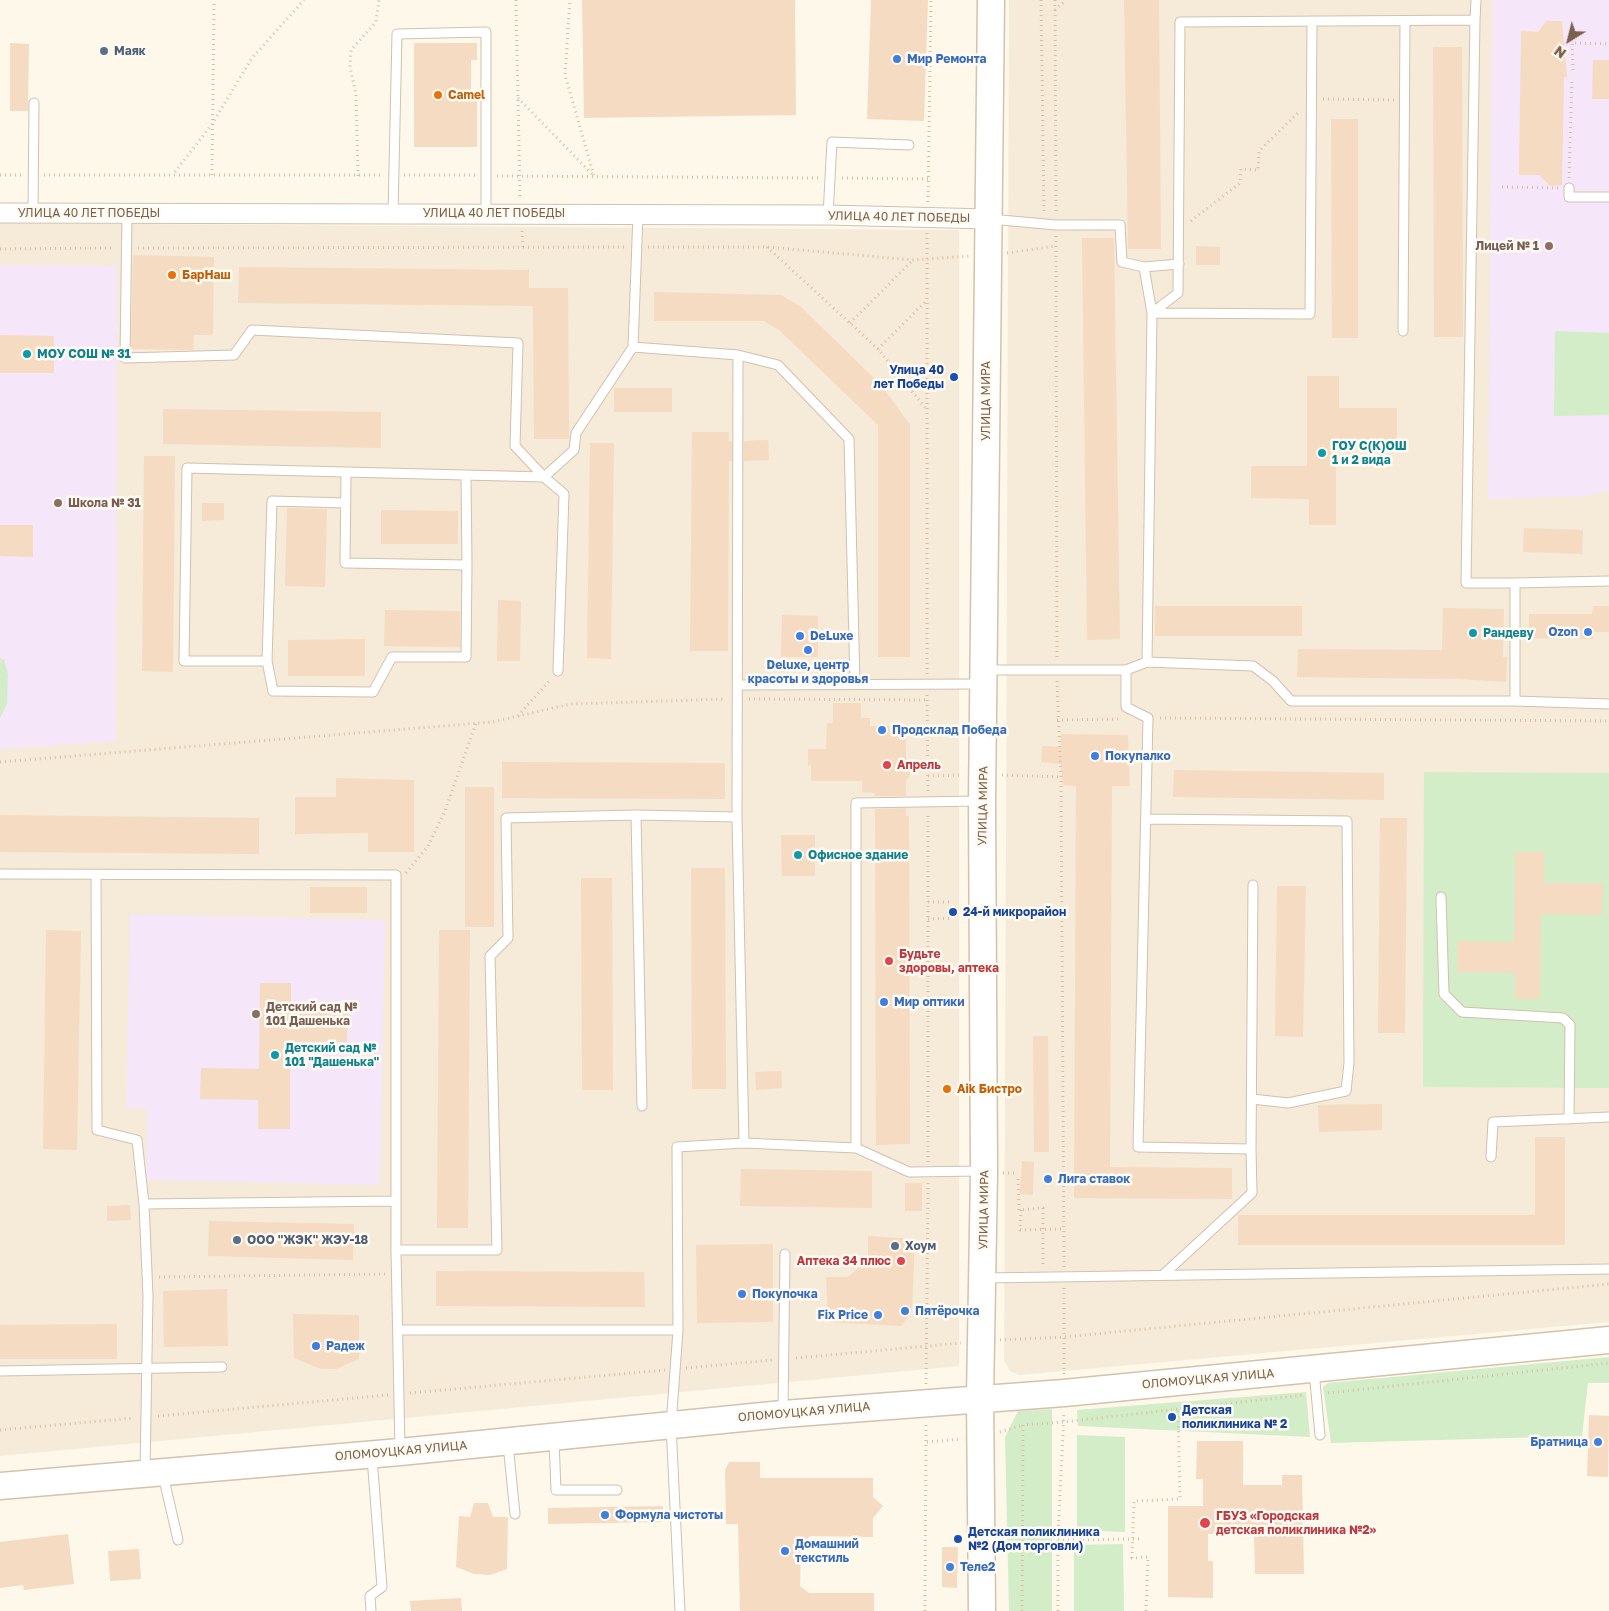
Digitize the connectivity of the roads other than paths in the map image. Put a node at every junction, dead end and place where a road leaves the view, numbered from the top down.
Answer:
1 (991, 0) edge
2 (1476, 0) edge
3 (1475, 20) junction
4 (1312, 21) junction
5 (1405, 21) junction
6 (34, 103) dead end
7 (909, 145) dead end
8 (1569, 188) road end
9 (1609, 197) edge
10 (0, 213) edge
11 (33, 213) junction
12 (128, 213) junction
13 (393, 213) junction
14 (486, 214) junction
15 (638, 214) junction
16 (828, 215) junction
17 (987, 219) junction
18 (1178, 264) junction
19 (1144, 267) junction
20 (1152, 313) junction
21 (1402, 331) dead end
22 (633, 347) junction
23 (738, 355) junction
24 (346, 474) junction
25 (466, 477) junction
26 (544, 477) junction
27 (346, 503) junction
28 (467, 565) junction
29 (1609, 581) edge
30 (1515, 583) junction
31 (267, 661) junction
32 (1147, 662) junction
33 (1126, 670) junction
34 (558, 671) road end
35 (985, 677) junction
36 (855, 684) junction
37 (738, 685) junction
38 (1515, 701) junction
39 (1609, 704) edge
40 (982, 801) junction
41 (636, 815) junction
42 (737, 817) junction
43 (1146, 819) junction
44 (0, 874) edge
45 (96, 875) junction
46 (1253, 885) dead end
47 (1441, 897) dead end
48 (1252, 1099) junction
49 (642, 1106) dead end
50 (1609, 1117) edge
51 (1569, 1119) junction
52 (744, 1143) junction
53 (856, 1148) junction
54 (1251, 1149) junction
55 (1491, 1157) dead end
56 (984, 1171) junction
57 (396, 1201) junction
58 (144, 1204) junction
59 (396, 1250) junction
60 (785, 1254) dead end
61 (1609, 1269) edge
62 (1164, 1274) junction
63 (983, 1278) junction
64 (399, 1330) junction
65 (678, 1330) junction
66 (1609, 1340) edge
67 (222, 1367) dead end
68 (147, 1369) junction
69 (0, 1371) edge
70 (1315, 1381) junction
71 (980, 1397) junction
72 (783, 1414) junction
73 (671, 1425) junction
74 (1320, 1435) dead end
75 (554, 1437) junction
76 (508, 1441) junction
77 (400, 1452) junction
78 (371, 1454) junction
79 (154, 1473) junction
80 (0, 1486) edge
81 (617, 1490) dead end
82 (515, 1514) dead end
83 (178, 1540) dead end
84 (371, 1611) edge
85 (680, 1611) edge
86 (982, 1611) edge

1 - 17 street, УЛИЦА МИРА
2 - 3 lane
3 - 5 lane
3 - 30 lane
4 - 5 lane
4 - 18 lane
4 - 20 lane
5 - 21 lane
6 - 11 lane
7 - 16 lane
8 - 9 lane
10 - 11 street, УЛИЦА 40 ЛЕТ ПОБЕДЫ
11 - 12 street, УЛИЦА 40 ЛЕТ ПОБЕДЫ
12 - 13 street, УЛИЦА 40 ЛЕТ ПОБЕДЫ
12 - 26 lane
13 - 14 street, УЛИЦА 40 ЛЕТ ПОБЕДЫ
13 - 14 lane
14 - 15 street, УЛИЦА 40 ЛЕТ ПОБЕДЫ
15 - 16 street, УЛИЦА 40 ЛЕТ ПОБЕДЫ
15 - 22 lane
16 - 17 street, УЛИЦА 40 ЛЕТ ПОБЕДЫ
17 - 19 lane
17 - 35 street, УЛИЦА МИРА
18 - 19 lane
18 - 20 lane
19 - 20 lane
20 - 32 lane
22 - 23 lane
22 - 26 lane
23 - 36 lane
23 - 37 lane
24 - 25 lane
24 - 27 lane
24 - 31 lane
25 - 26 lane
25 - 28 lane
26 - 34 lane
27 - 28 lane
27 - 31 lane
28 - 31 lane
29 - 30 lane
30 - 38 lane
32 - 33 lane
32 - 38 lane
33 - 35 lane
33 - 43 lane
35 - 36 lane
35 - 40 street, УЛИЦА МИРА
36 - 37 lane
37 - 42 lane
38 - 39 lane
40 - 53 lane
40 - 56 street, УЛИЦА МИРА
41 - 42 lane
41 - 49 lane
41 - 59 lane
42 - 52 lane
43 - 48 lane
43 - 54 lane
44 - 45 lane
45 - 57 lane
45 - 58 lane
46 - 48 lane
47 - 51 lane
48 - 54 lane
50 - 51 lane
51 - 55 lane
52 - 53 lane
52 - 65 lane
53 - 56 lane
54 - 62 lane
56 - 63 street, УЛИЦА МИРА
57 - 58 lane
57 - 59 lane
58 - 68 lane
59 - 64 lane
60 - 72 lane
61 - 62 lane
62 - 63 lane
63 - 71 street, УЛИЦА МИРА
64 - 65 lane
64 - 77 lane
65 - 73 lane
66 - 70 street, ОЛОМОУЦКАЯ УЛИЦА
67 - 68 lane
68 - 69 lane
68 - 79 lane
70 - 71 street, ОЛОМОУЦКАЯ УЛИЦА
70 - 74 lane
71 - 72 street, ОЛОМОУЦКАЯ УЛИЦА
71 - 86 street, УЛИЦА МИРА
72 - 73 street, ОЛОМОУЦКАЯ УЛИЦА
73 - 75 street, ОЛОМОУЦКАЯ УЛИЦА
73 - 85 lane
75 - 76 street, ОЛОМОУЦКАЯ УЛИЦА
75 - 81 lane
76 - 77 street, ОЛОМОУЦКАЯ УЛИЦА
76 - 82 lane
77 - 78 street, ОЛОМОУЦКАЯ УЛИЦА
78 - 79 street, ОЛОМОУЦКАЯ УЛИЦА
78 - 84 lane
79 - 80 street, ОЛОМОУЦКАЯ УЛИЦА
79 - 83 lane

